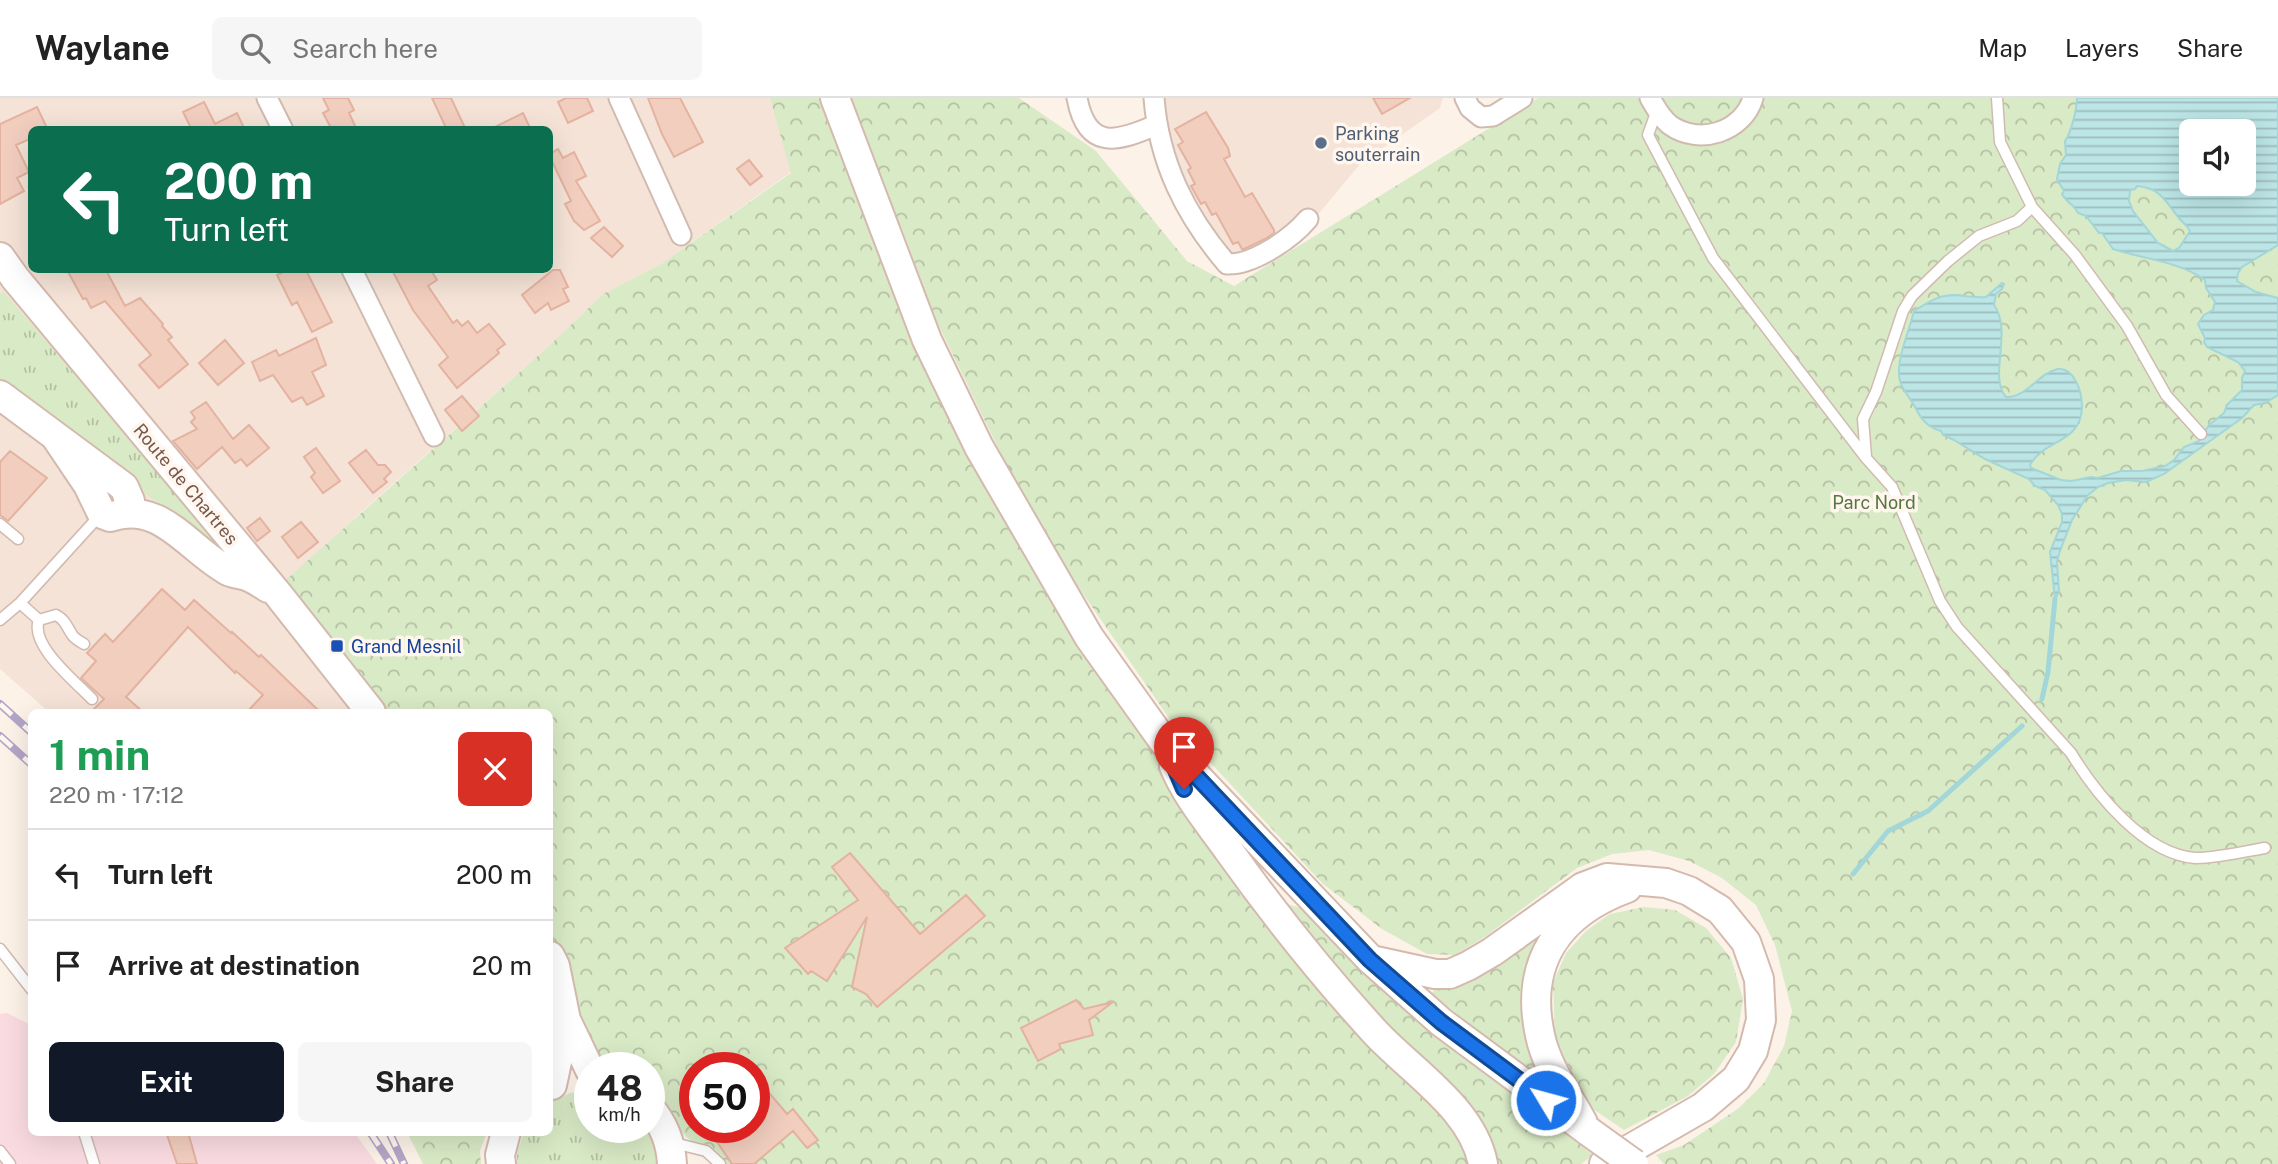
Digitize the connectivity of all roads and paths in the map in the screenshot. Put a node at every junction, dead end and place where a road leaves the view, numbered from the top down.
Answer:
1 (267, 98) edge
2 (620, 98) edge
3 (835, 98) edge
4 (1077, 98) edge
5 (1154, 98) edge
6 (1465, 98) edge
7 (1522, 98) edge
8 (1753, 98) edge
9 (1997, 98) edge
10 (1654, 104) edge
11 (1156, 125) junction
12 (281, 126) edge
13 (2032, 207) junction
14 (1308, 219) dead end
15 (681, 235) dead end
16 (0, 257) edge
17 (353, 273) edge
18 (0, 395) edge
19 (2201, 433) dead end
20 (434, 436) dead end
21 (1866, 458) junction
22 (112, 513) junction
23 (0, 524) edge
24 (18, 539) dead end
25 (277, 593) junction
26 (20, 603) junction
27 (0, 620) edge
28 (39, 620) junction
29 (84, 645) dead end
30 (92, 699) dead end
31 (369, 709) edge
32 (1164, 742) junction
33 (2265, 848) dead end
34 (1645, 881) junction
35 (0, 949) edge
36 (1370, 960) junction
37 (553, 962) edge
38 (28, 985) edge
39 (566, 1020) junction
40 (581, 1052) edge
41 (553, 1077) edge
42 (574, 1079) edge
43 (553, 1085) edge
44 (1588, 1131) junction
45 (85, 1136) edge
46 (505, 1136) edge
47 (665, 1136) edge
48 (0, 1151) edge
49 (672, 1158) edge
50 (10, 1164) edge
51 (94, 1164) edge
52 (501, 1164) edge
53 (720, 1164) edge
54 (1483, 1164) edge
55 (1604, 1164) edge
56 (1634, 1164) edge

1 - 12 street
2 - 15 street
3 - 32 main road
4 - 11 street
5 - 11 street
6 - 7 street
8 - 10 street
9 - 13 lane
10 - 21 lane
11 - 14 street
13 - 19 lane
13 - 21 lane
16 - 25 main road, Route de Chartres
17 - 20 street
18 - 22 main road
21 - 33 lane
22 - 25 main road
22 - 26 lane
23 - 24 lane
25 - 31 main road, Route de Chartres
26 - 27 lane
26 - 28 lane
28 - 29 lane
28 - 30 lane
32 - 36 main road
32 - 54 main road
34 - 36 main road
34 - 44 main road
34 - 55 main road
35 - 38 lane
36 - 44 main road
37 - 39 main road
39 - 40 main road
39 - 41 main road
42 - 43 main road
44 - 56 main road, bridge
45 - 51 lane
46 - 52 main road
47 - 49 main road
48 - 50 lane
49 - 53 lane

